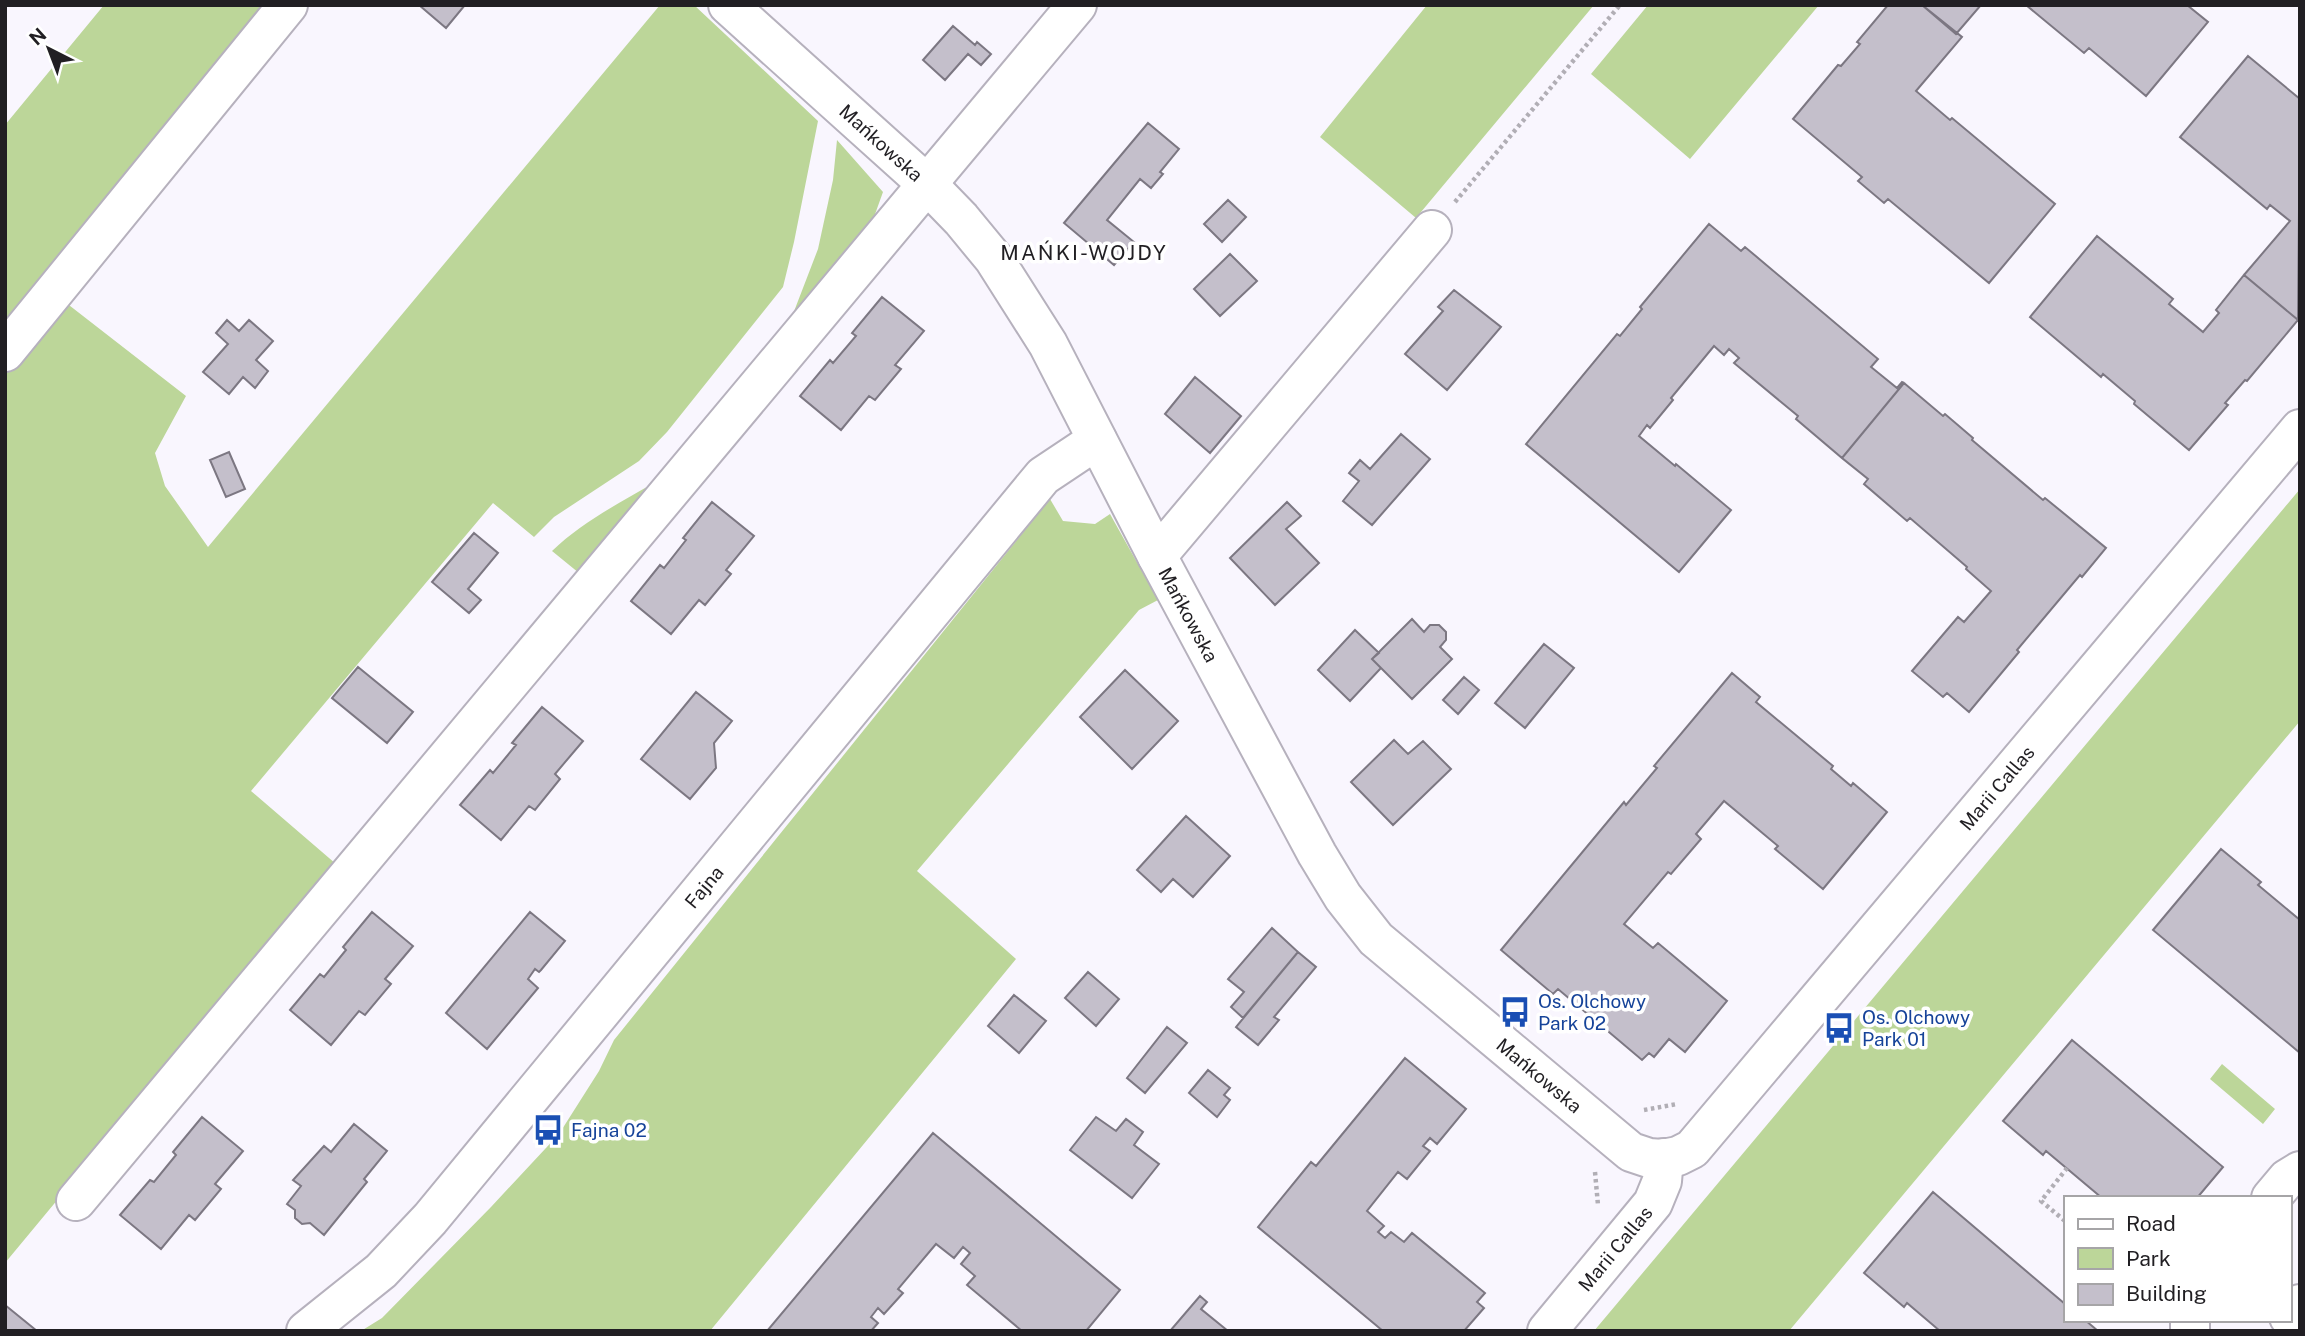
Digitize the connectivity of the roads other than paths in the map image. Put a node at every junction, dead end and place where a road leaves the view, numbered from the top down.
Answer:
1 (288, 5) edge
2 (728, 5) edge
3 (1077, 5) edge
4 (928, 186) junction
5 (1432, 230) road end
6 (5, 352) edge
7 (2300, 429) edge
8 (1097, 440) junction
9 (1157, 556) junction
10 (1678, 1153) junction
11 (2300, 1171) edge
12 (2273, 1196) edge
13 (76, 1201) dead end
14 (306, 1331) edge
15 (1547, 1331) edge

1 - 6 street
2 - 4 street, Mańkowska
3 - 4 street
4 - 8 street, Mańkowska
4 - 13 street
5 - 9 street
7 - 10 street, Marii Callas
8 - 9 street, Mańkowska
8 - 14 street, Fajna
9 - 10 street, Mańkowska
10 - 15 street, Marii Callas
11 - 12 street

